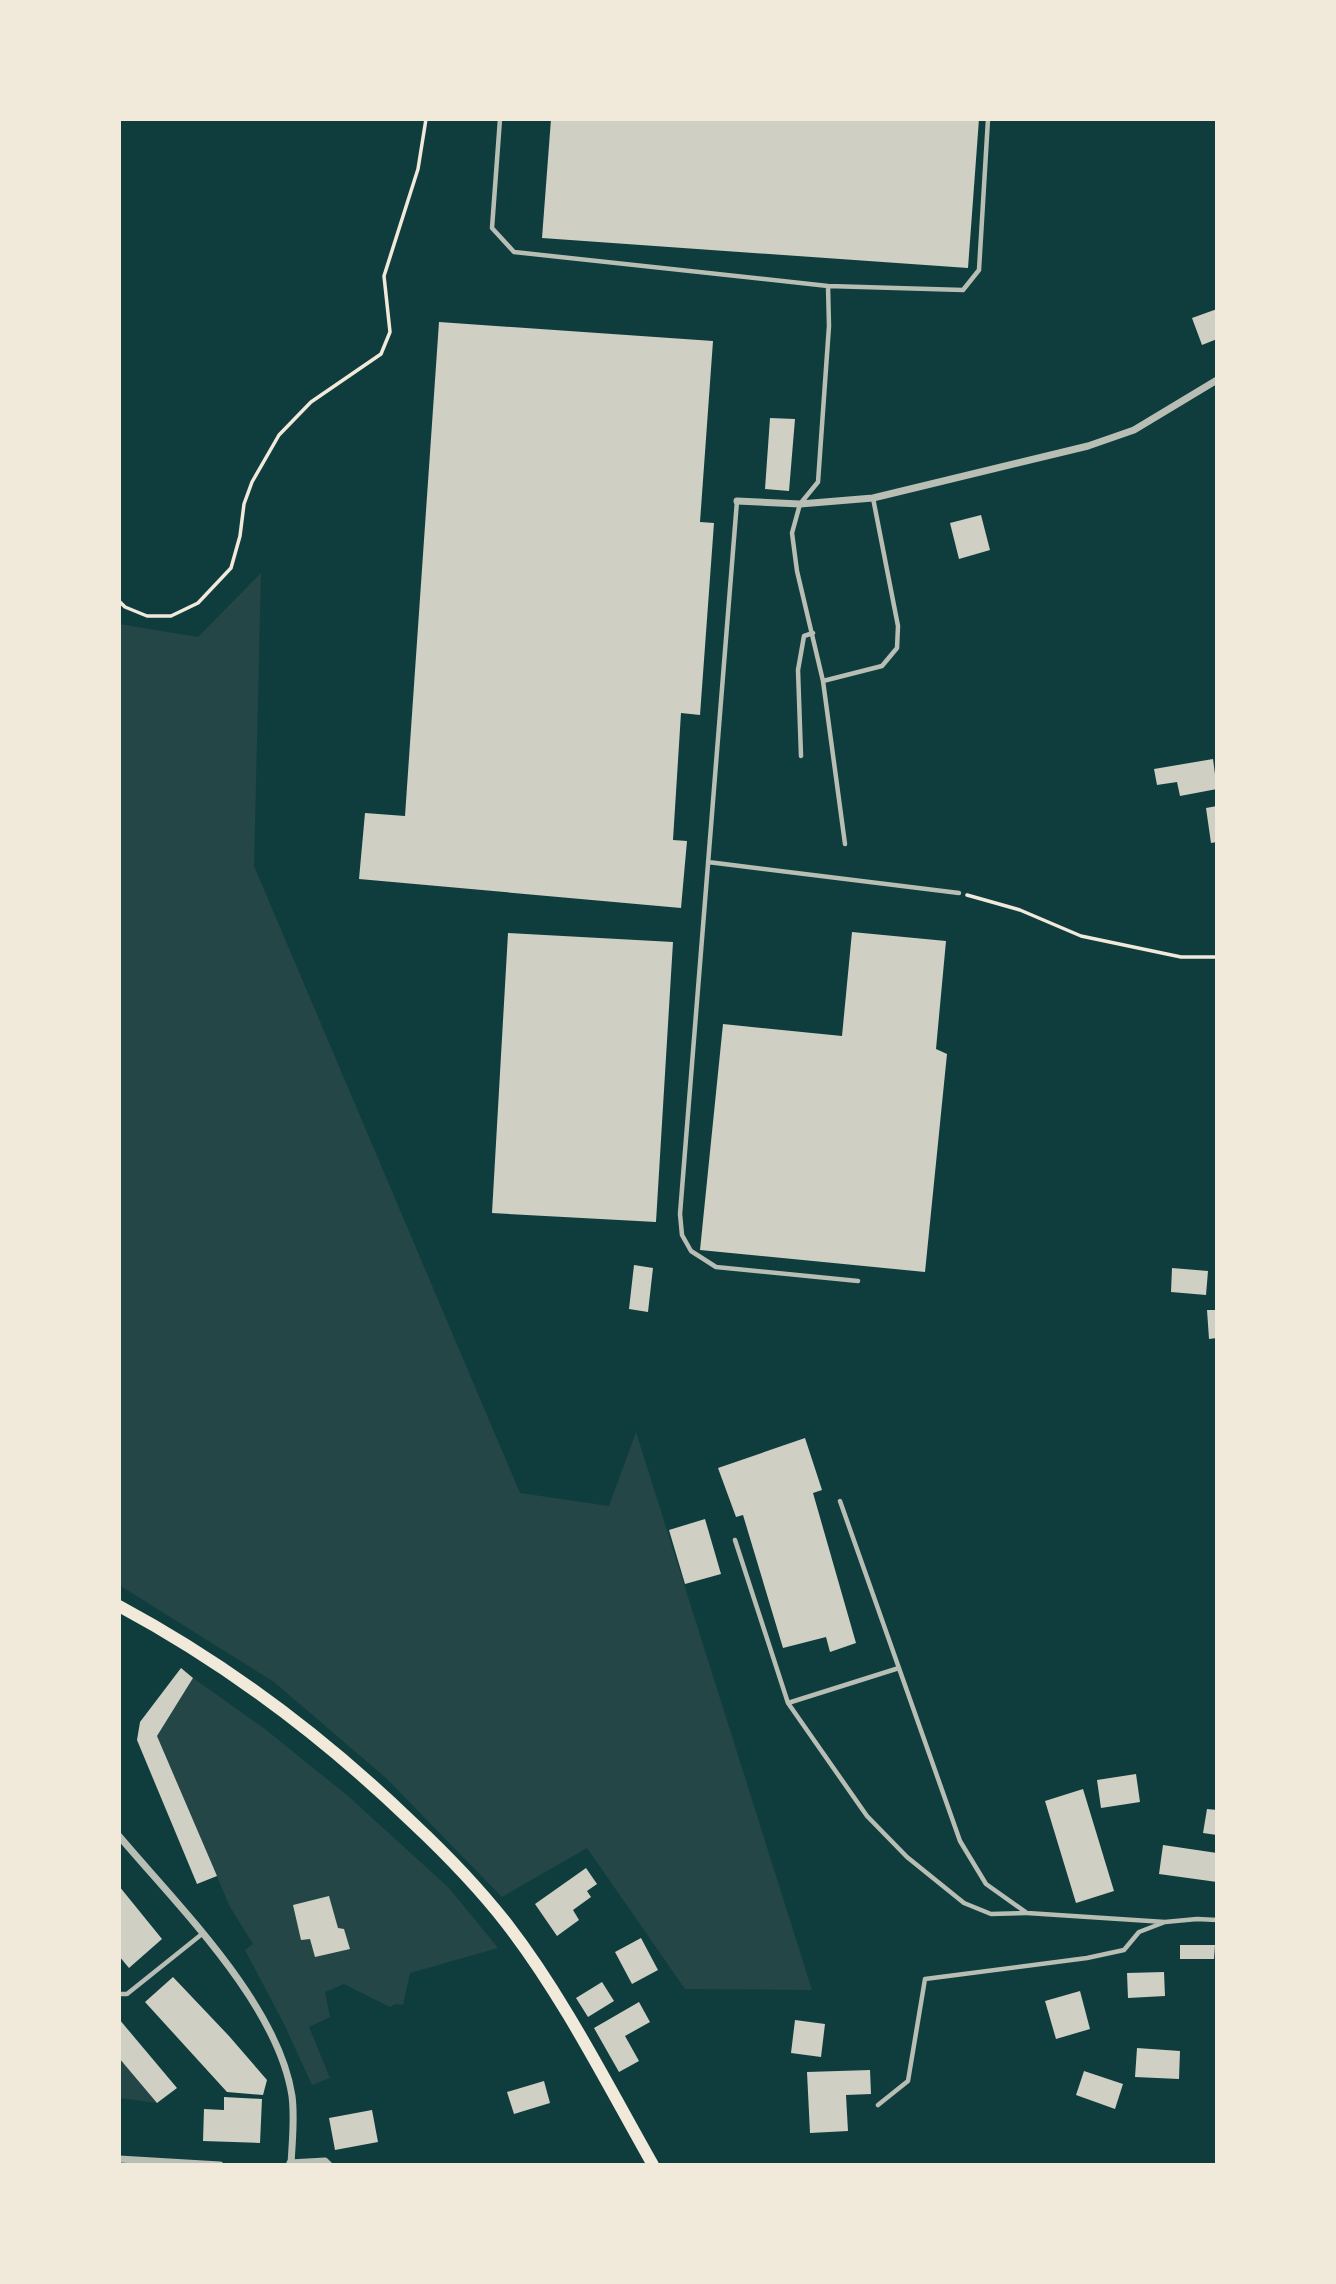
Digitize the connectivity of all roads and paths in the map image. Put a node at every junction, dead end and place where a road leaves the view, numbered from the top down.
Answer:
1 (426, 119) edge
2 (500, 119) edge
3 (989, 119) edge
4 (828, 286) junction
5 (1217, 380) edge
6 (873, 498) junction
7 (737, 501) joint
8 (800, 504) junction
9 (119, 601) edge
10 (813, 633) junction
11 (823, 681) junction
12 (801, 756) dead end
13 (845, 844) dead end
14 (708, 862) junction
15 (959, 893) joint
16 (1217, 957) edge
17 (858, 1281) dead end
18 (840, 1501) dead end
19 (735, 1540) dead end
20 (119, 1606) edge
21 (899, 1668) junction
22 (788, 1703) junction
23 (119, 1836) edge
24 (1027, 1913) junction
25 (1217, 1920) edge
26 (1165, 1922) junction
27 (202, 1934) junction
28 (119, 1994) edge
29 (878, 2105) dead end
30 (119, 2159) edge
31 (290, 2164) edge
32 (220, 2165) edge
33 (328, 2165) edge
34 (653, 2165) edge

1 - 9 path
2 - 4 lane
3 - 4 lane
4 - 8 lane
5 - 6 street
6 - 8 street
6 - 11 lane
7 - 8 street
7 - 14 lane
8 - 10 lane
10 - 11 lane
10 - 12 lane
11 - 13 lane
14 - 15 lane
14 - 17 lane
15 - 16 path
18 - 21 lane
19 - 22 lane
20 - 34 main road
21 - 22 lane
21 - 24 lane
22 - 24 lane
23 - 27 street
24 - 26 lane
25 - 26 lane
26 - 29 lane
27 - 28 lane
27 - 31 street
30 - 32 street
31 - 33 street

